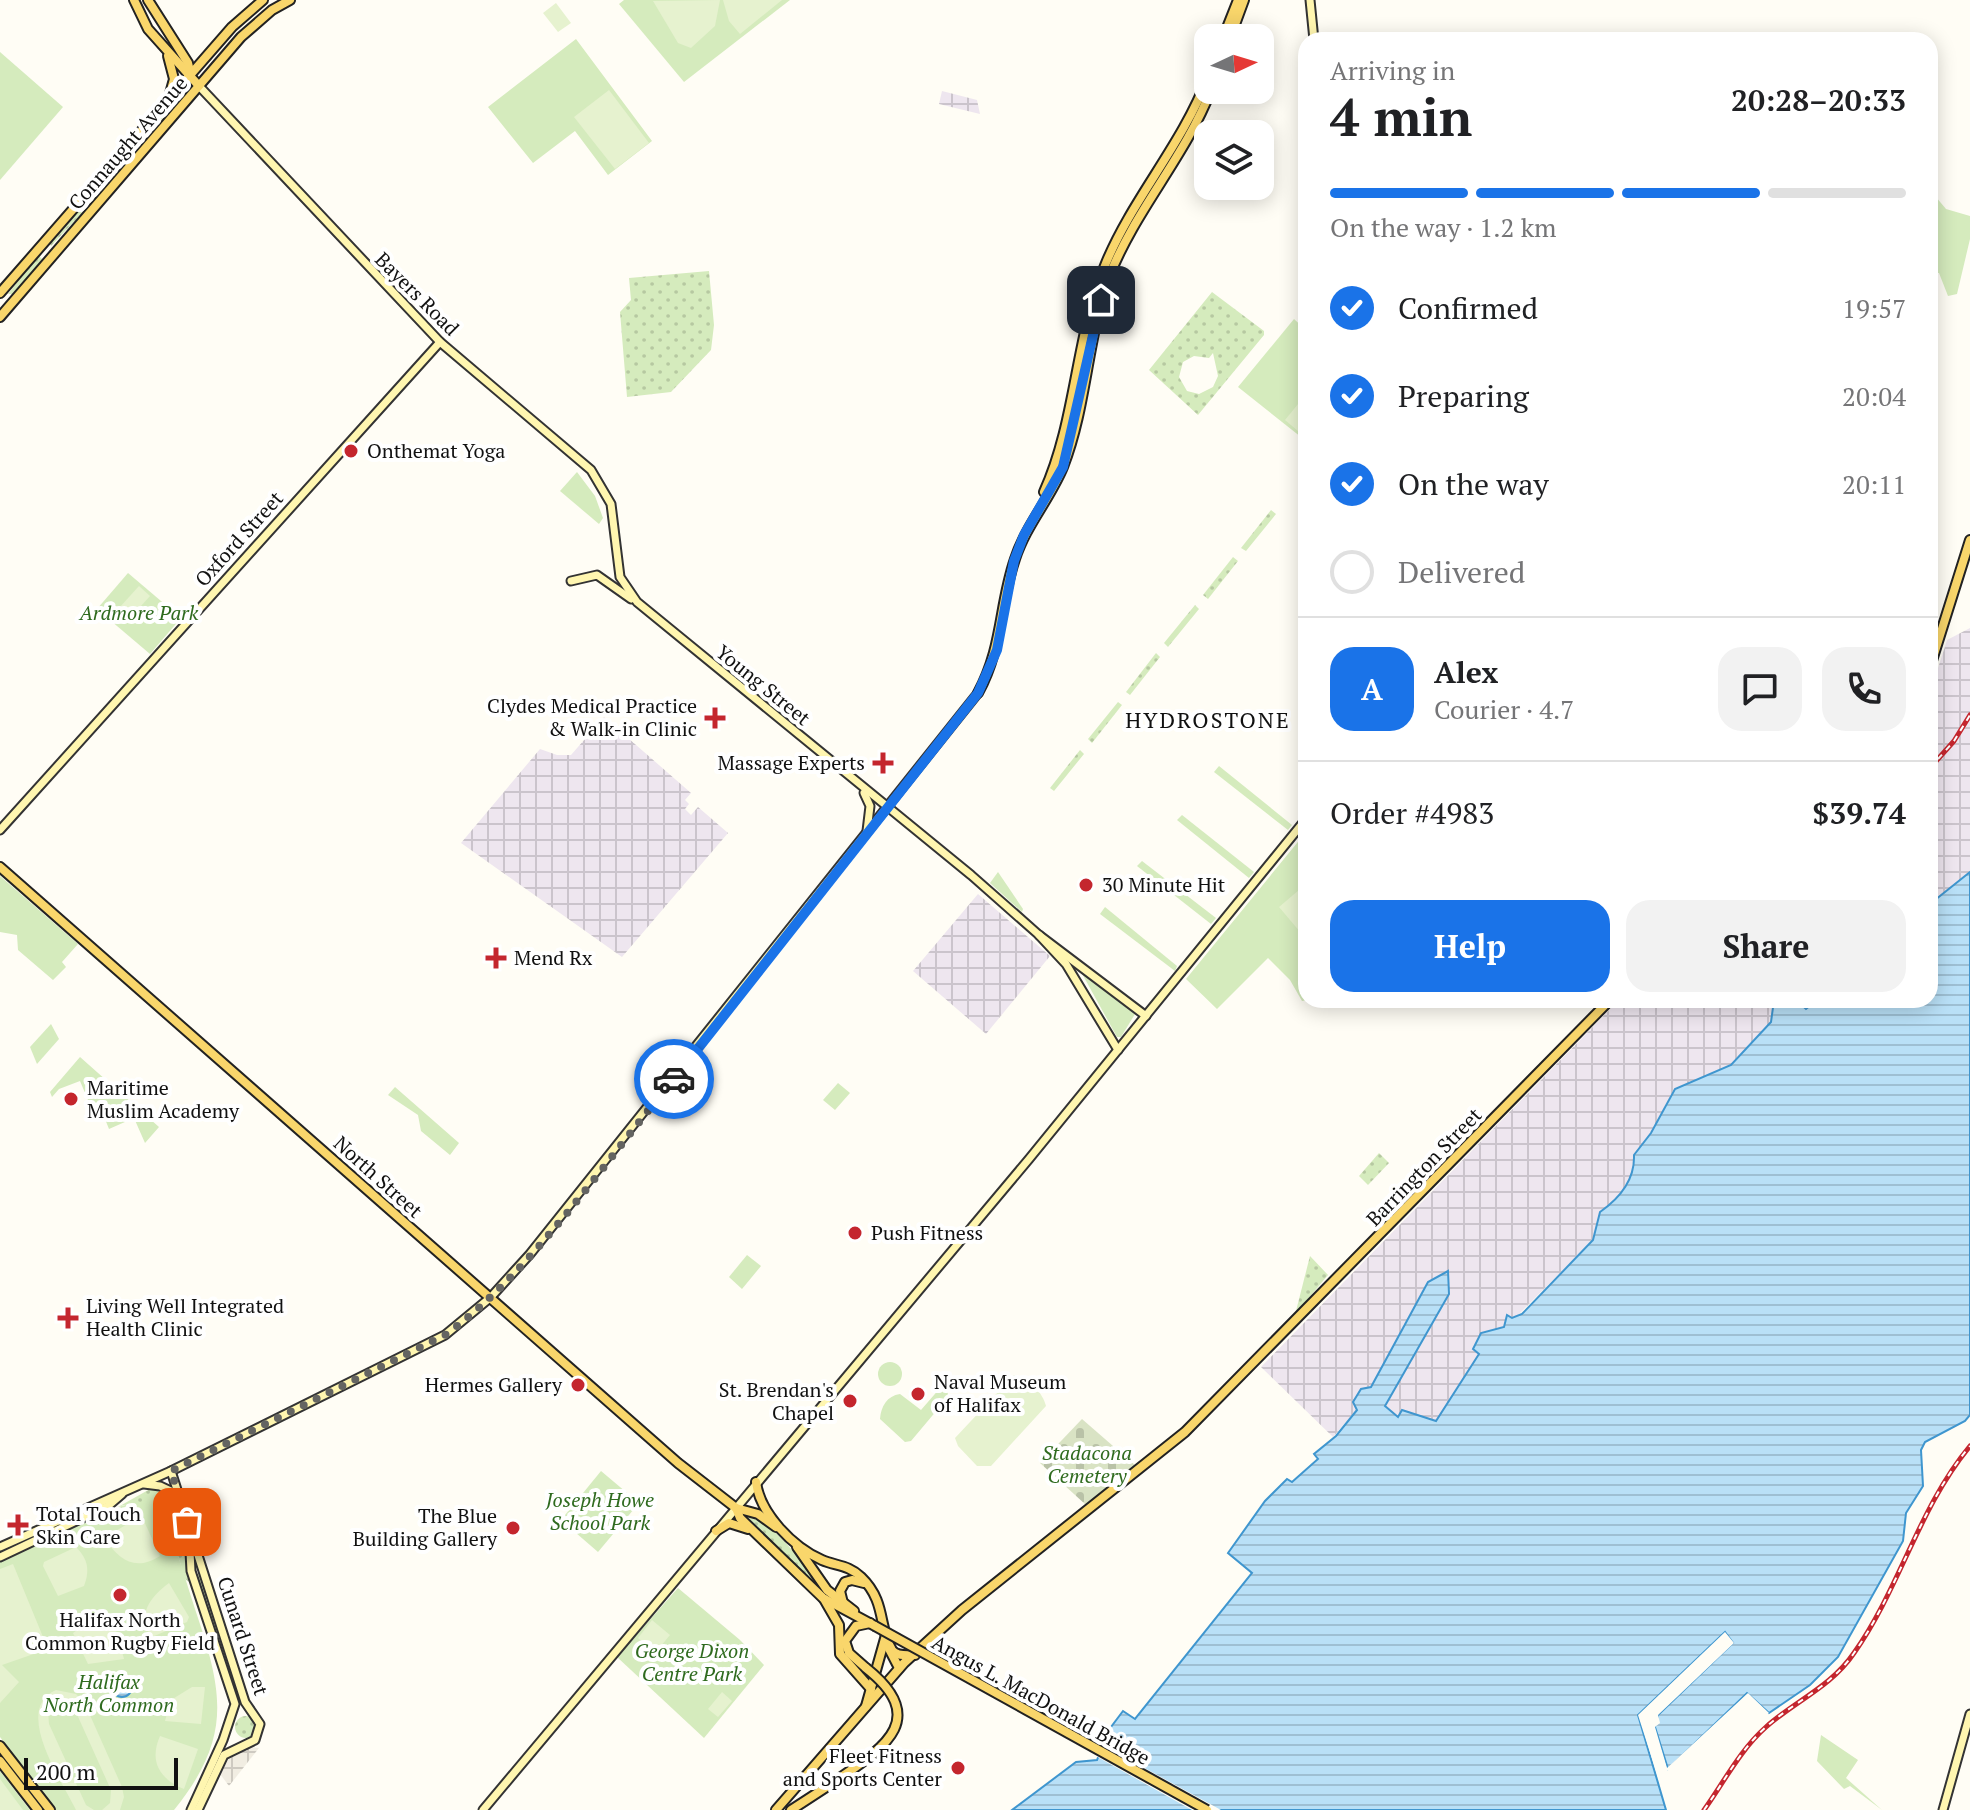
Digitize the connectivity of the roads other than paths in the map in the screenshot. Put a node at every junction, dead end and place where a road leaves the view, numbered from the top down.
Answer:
1 (134, 0) edge
2 (148, 0) edge
3 (263, 0) edge
4 (290, 0) edge
5 (1238, 0) edge
6 (1244, 0) edge
7 (1310, 0) edge
8 (1229, 24) edge
9 (1235, 24) edge
10 (1313, 32) edge
11 (164, 48) junction
12 (191, 75) junction
13 (199, 86) junction
14 (167, 101) junction
15 (1196, 104) edge
16 (1204, 104) edge
17 (0, 293) edge
18 (0, 317) edge
19 (440, 342) junction
20 (1031, 522) junction
21 (614, 531) joint
22 (1970, 540) edge
23 (571, 581) dead end
24 (637, 602) junction
25 (1938, 642) edge
26 (978, 693) joint
27 (860, 788) junction
28 (887, 808) junction
29 (1298, 829) edge
30 (0, 830) edge
31 (866, 834) junction
32 (0, 867) edge
33 (1039, 935) junction
34 (1602, 1008) edge
35 (1146, 1016) junction
36 (1118, 1050) junction
37 (491, 1297) junction
38 (171, 1471) junction
39 (756, 1482) junction
40 (144, 1484) junction
41 (122, 1494) junction
42 (179, 1496) junction
43 (736, 1508) junction
44 (187, 1522) junction
45 (716, 1531) junction
46 (755, 1533) junction
47 (790, 1538) junction
48 (0, 1547) edge
49 (0, 1557) edge
50 (868, 1585) junction
51 (825, 1594) junction
52 (844, 1604) junction
53 (860, 1618) junction
54 (873, 1625) junction
55 (887, 1630) junction
56 (915, 1655) junction
57 (899, 1668) junction
58 (871, 1689) junction
59 (866, 1708) junction
60 (253, 1714) junction
61 (1970, 1714) edge
62 (231, 1722) junction
63 (245, 1743) junction
64 (0, 1746) edge
65 (0, 1761) edge
66 (38, 1810) edge
67 (50, 1810) edge
68 (191, 1810) edge
69 (198, 1810) edge
70 (483, 1810) edge
71 (776, 1810) edge
72 (791, 1810) edge
73 (1207, 1810) edge
74 (1943, 1810) edge

1 - 11 main road, Bayers Road
2 - 12 main road, Bayers Road
3 - 12 main road, Connaught Avenue
4 - 13 main road, Connaught Avenue
5 - 8 main road
6 - 9 main road
7 - 10 main road
11 - 12 main road, Bayers Road
11 - 14 main road
12 - 13 main road, Bayers Road
12 - 14 main road, Connaught Avenue
13 - 18 main road, Connaught Avenue
13 - 19 main road, Bayers Road
14 - 17 main road, Connaught Avenue
15 - 20 main road
16 - 20 main road
19 - 21 main road, Bayers Road
19 - 30 main road, Oxford Street
20 - 26 main road
21 - 24 main road, Young Street
22 - 25 main road
23 - 24 main road
24 - 27 main road, Young Street
26 - 28 main road
27 - 28 main road, Young Street
27 - 31 main road
28 - 31 main road
28 - 33 main road, Young Street
29 - 35 main road
31 - 37 main road
32 - 37 main road, North Street
33 - 35 main road, Young Street
33 - 36 main road, Young Street
34 - 56 main road, Barrington Street
35 - 36 main road
36 - 39 main road
37 - 38 main road
37 - 43 main road, North Street
38 - 40 main road
38 - 42 main road, Cunard Street
39 - 43 main road
39 - 47 main road
40 - 41 main road
40 - 42 main road
41 - 48 main road
41 - 49 main road
42 - 44 main road, Cunard Street
43 - 45 main road
43 - 46 main road, North Street
43 - 47 main road, North Street
44 - 60 main road, Cunard Street
44 - 62 main road, Cunard Street
45 - 46 main road
45 - 70 main road
46 - 51 main road, North Street
47 - 50 main road
47 - 51 main road, North Street
50 - 52 main road
50 - 55 main road
51 - 52 main road, Angus L. MacDonald Bridge
51 - 53 main road, Angus L. MacDonald Bridge
51 - 58 main road
52 - 53 main road, Angus L. MacDonald Bridge
53 - 54 main road, Angus L. MacDonald Bridge
54 - 72 main road, bridge
54 - 73 main road, Angus L. MacDonald Bridge, bridge
55 - 56 main road
55 - 57 main road
55 - 58 main road
56 - 57 main road, Barrington Street
57 - 59 main road, Barrington Street
58 - 59 main road
59 - 71 main road, Barrington Street
60 - 62 main road
60 - 63 main road
61 - 74 main road
62 - 63 main road
62 - 68 main road
63 - 69 main road
64 - 67 main road
65 - 66 main road

